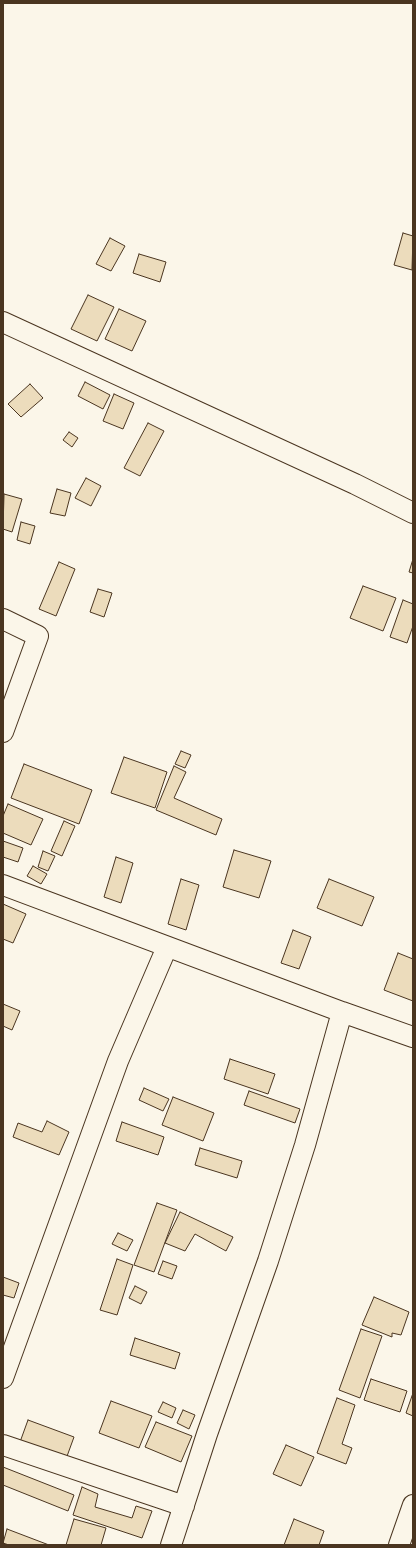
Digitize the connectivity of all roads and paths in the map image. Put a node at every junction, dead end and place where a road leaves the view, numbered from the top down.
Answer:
1 (3, 322) edge
2 (413, 513) edge
3 (3, 619) edge
4 (3, 732) edge
5 (3, 885) edge
6 (167, 947) junction
7 (342, 1012) junction
8 (413, 1037) edge
9 (3, 1378) edge
10 (3, 1445) edge
11 (413, 1505) edge
12 (184, 1506) junction
13 (171, 1545) edge
14 (399, 1545) edge

1 - 2 street
3 - 4 street
5 - 6 street
6 - 7 street
6 - 9 street
7 - 8 street
7 - 12 street
10 - 12 street
11 - 14 street
12 - 13 street

